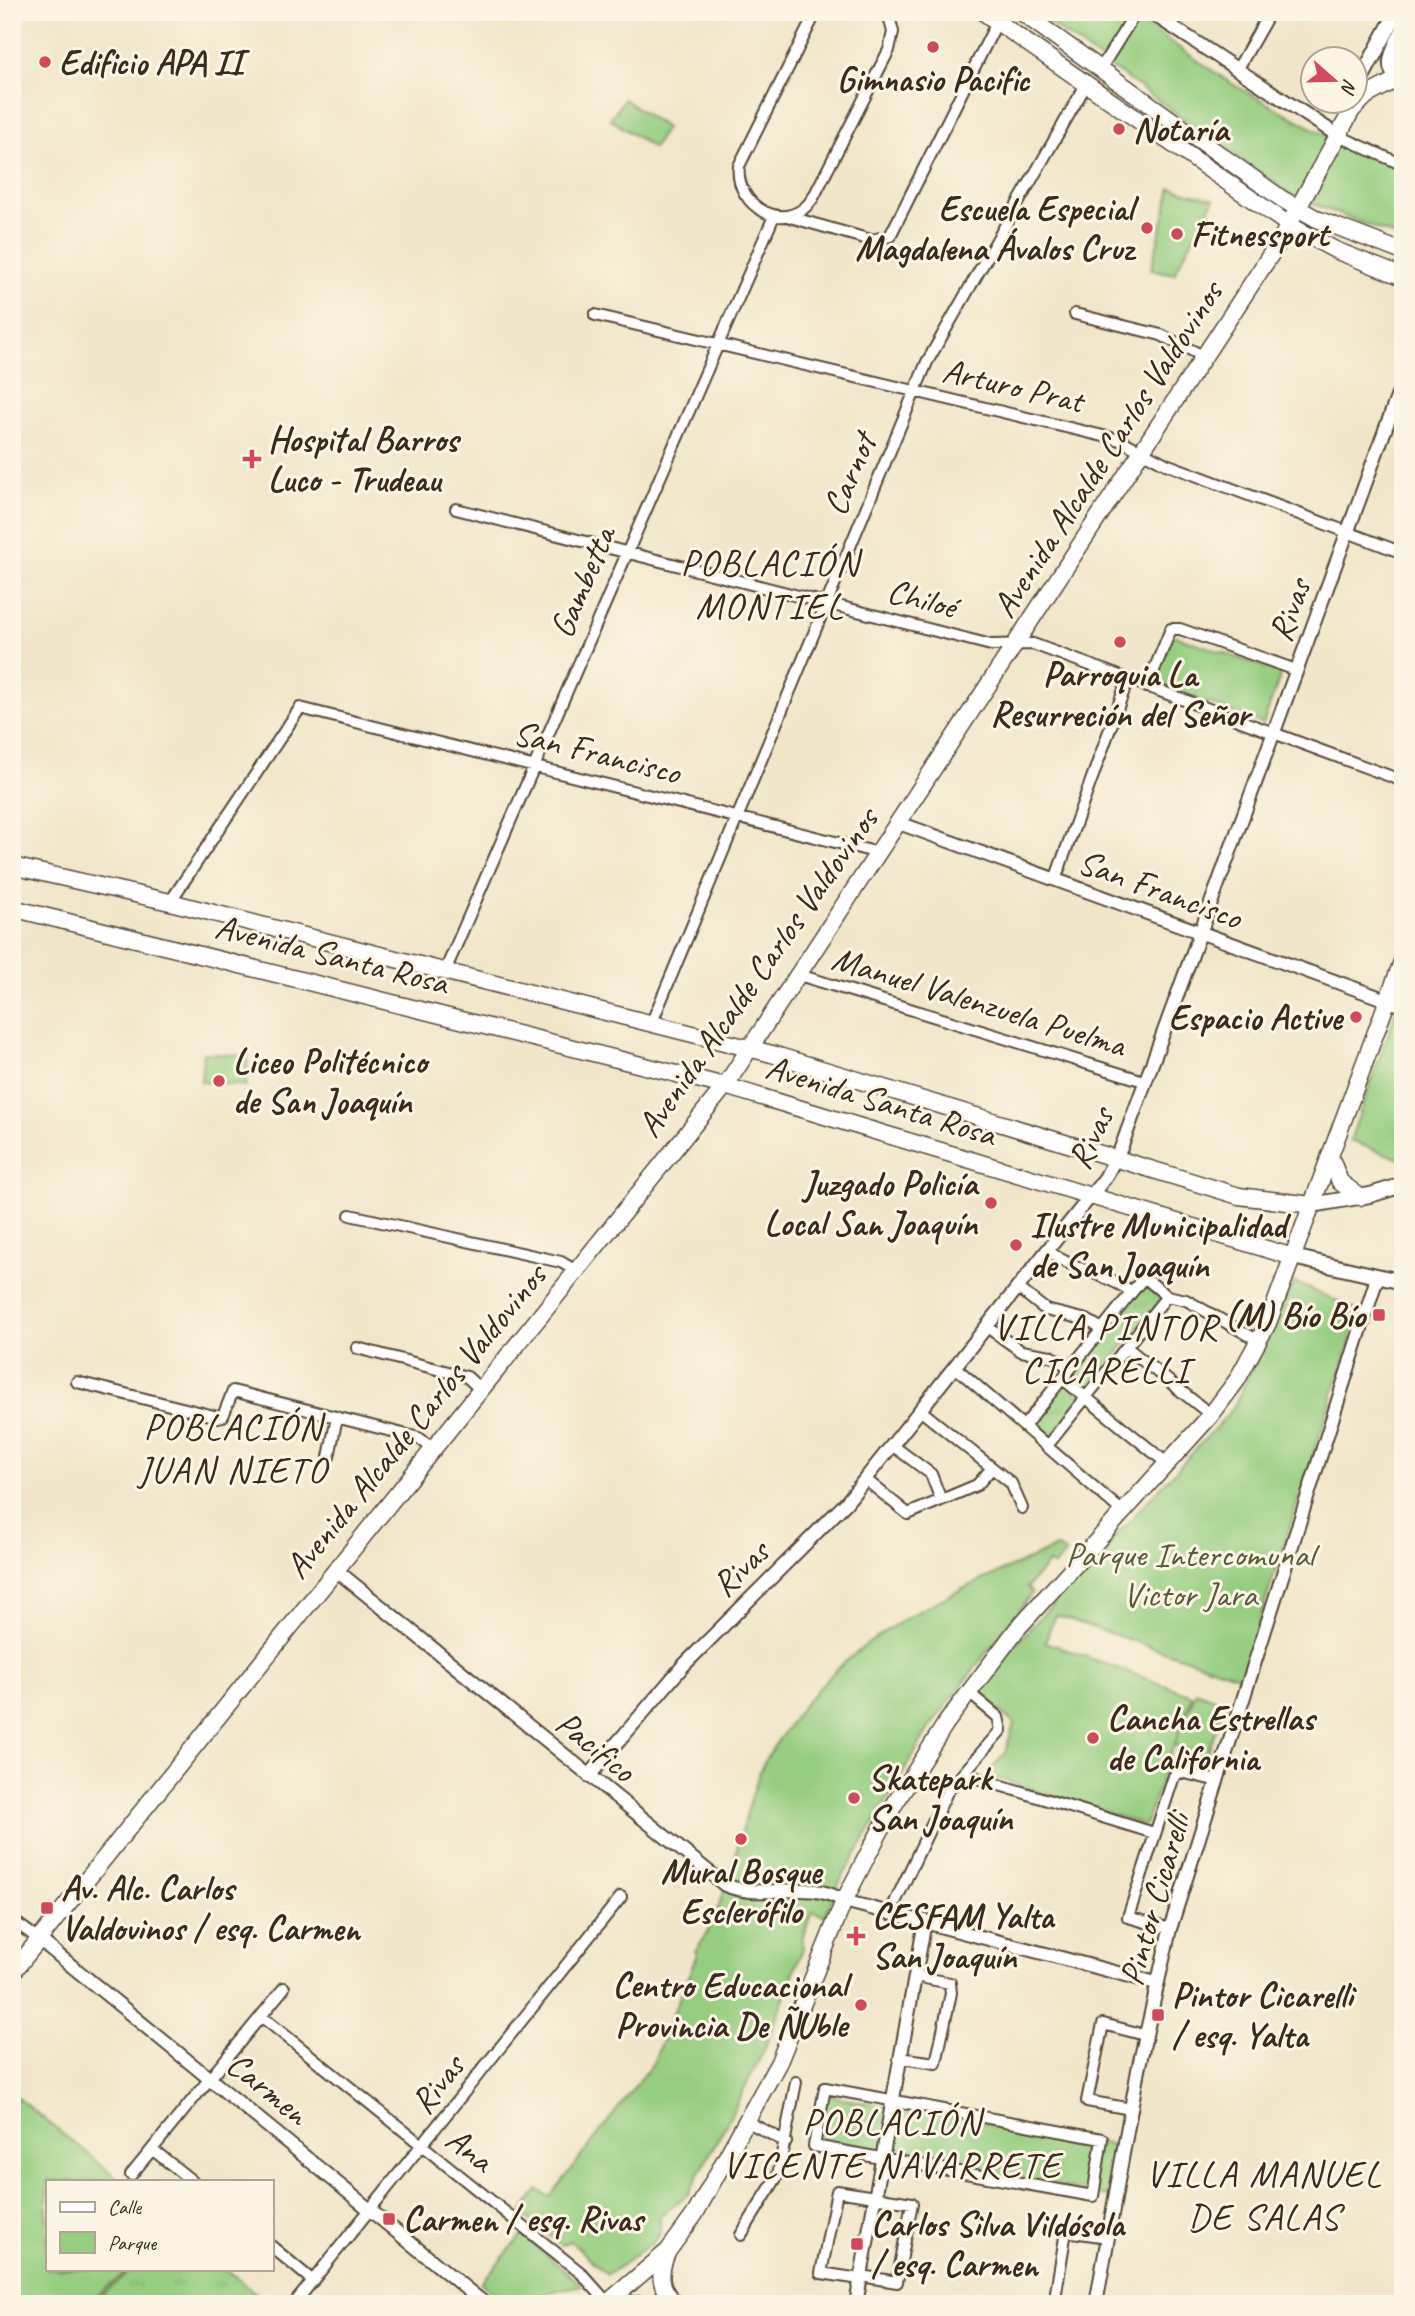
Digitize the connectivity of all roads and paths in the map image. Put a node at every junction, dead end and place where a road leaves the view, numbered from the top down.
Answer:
1 (816, 12) edge
2 (888, 12) edge
3 (983, 12) edge
4 (1021, 12) edge
5 (1136, 12) edge
6 (1150, 12) edge
7 (1270, 12) edge
8 (1397, 12) edge
9 (997, 22) junction
10 (1403, 29) edge
11 (1370, 62) edge
12 (1101, 68) junction
13 (1237, 69) junction
14 (1401, 78) edge
15 (1087, 83) junction
16 (1370, 94) edge
17 (1346, 116) edge
18 (1337, 135) junction
19 (1403, 165) edge
20 (1298, 209) junction
21 (774, 216) junction
22 (790, 217) junction
23 (1289, 225) junction
24 (1403, 252) edge
25 (1403, 277) edge
26 (1075, 314) dead end
27 (595, 315) dead end
28 (716, 344) junction
29 (1205, 357) junction
30 (1403, 381) edge
31 (915, 391) junction
32 (1144, 450) junction
33 (457, 509) dead end
34 (1347, 531) junction
35 (625, 552) junction
36 (1403, 552) edge
37 (826, 602) junction
38 (1016, 645) junction
39 (1296, 670) junction
40 (1128, 679) junction
41 (1147, 687) junction
42 (1273, 733) junction
43 (534, 765) junction
44 (1403, 780) edge
45 (737, 816) junction
46 (899, 823) junction
47 (879, 853) junction
48 (12, 866) edge
49 (1055, 880) junction
50 (170, 902) junction
51 (12, 908) edge
52 (1199, 933) junction
53 (1403, 959) edge
54 (445, 971) junction
55 (799, 975) junction
56 (1395, 1004) edge
57 (652, 1022) junction
58 (750, 1049) junction
59 (1144, 1081) junction
60 (725, 1086) junction
61 (1330, 1156) junction
62 (1115, 1159) junction
63 (1403, 1185) edge
64 (1093, 1196) junction
65 (1360, 1197) junction
66 (1280, 1203) junction
67 (1312, 1205) junction
68 (351, 1214) dead end
69 (1301, 1237) junction
70 (1048, 1251) junction
71 (1293, 1257) junction
72 (576, 1271) junction
73 (1377, 1278) junction
74 (1403, 1282) edge
75 (1018, 1289) junction
76 (1132, 1292) junction
77 (1167, 1296) junction
78 (987, 1327) junction
79 (1102, 1329) junction
80 (1259, 1340) junction
81 (1126, 1347) junction
82 (357, 1348) dead end
83 (955, 1367) junction
84 (1071, 1368) junction
85 (1063, 1379) junction
86 (77, 1382) dead end
87 (481, 1390) junction
88 (1085, 1398) junction
89 (920, 1410) junction
90 (1211, 1415) junction
91 (337, 1417) junction
92 (1024, 1426) junction
93 (892, 1445) junction
94 (1046, 1446) junction
95 (433, 1449) junction
96 (329, 1457) dead end
97 (1169, 1465) junction
98 (992, 1468) junction
99 (865, 1479) junction
100 (941, 1500) junction
101 (1022, 1508) dead end
102 (1124, 1513) junction
103 (336, 1570) junction
104 (968, 1692) junction
105 (964, 1774) junction
106 (589, 1776) junction
107 (1218, 1781) junction
108 (1154, 1833) junction
109 (621, 1897) dead end
110 (844, 1901) junction
111 (890, 1913) junction
112 (12, 1920) edge
113 (925, 1921) junction
114 (1170, 1929) junction
115 (40, 1940) junction
116 (12, 1973) edge
117 (915, 1976) junction
118 (1156, 1983) junction
119 (284, 1988) dead end
120 (261, 2016) junction
121 (1145, 2035) junction
122 (900, 2058) junction
123 (210, 2078) junction
124 (796, 2082) dead end
125 (892, 2101) junction
126 (1131, 2109) junction
127 (748, 2122) junction
128 (786, 2143) junction
129 (423, 2147) junction
130 (152, 2148) junction
131 (882, 2157) junction
132 (131, 2175) dead end
133 (191, 2180) edge
134 (875, 2197) junction
135 (372, 2209) junction
136 (741, 2235) dead end
137 (1108, 2237) junction
138 (273, 2248) edge
139 (668, 2251) junction
140 (860, 2278) junction
141 (313, 2281) junction
142 (611, 2303) edge
143 (294, 2304) edge
144 (485, 2304) edge
145 (662, 2304) edge
146 (676, 2304) edge
147 (856, 2304) edge
148 (1054, 2304) edge
149 (1096, 2304) edge

1 - 21 street
2 - 22 street
3 - 9 main road
4 - 12 main road
5 - 12 street
6 - 13 street
7 - 13 street
8 - 11 main road
9 - 15 main road
9 - 22 street
10 - 14 street
12 - 20 main road
13 - 18 street
14 - 16 main road
15 - 23 main road
15 - 31 street, Carnot
17 - 18 main road, Avenida Alcalde Carlos Valdovinos
18 - 19 street
18 - 20 main road, Avenida Alcalde Carlos Valdovinos
20 - 23 main road, Avenida Alcalde Carlos Valdovinos
20 - 24 main road
21 - 22 street
21 - 28 street, Gambetta
23 - 25 main road
23 - 29 main road, Avenida Alcalde Carlos Valdovinos
26 - 29 street
27 - 28 street, Arturo Prat
28 - 31 street, Arturo Prat
28 - 35 street, Gambetta
29 - 32 main road, Avenida Alcalde Carlos Valdovinos
30 - 34 street, Rivas
31 - 32 street, Arturo Prat
31 - 37 street, Carnot
32 - 34 street, Arturo Prat
32 - 38 main road, Avenida Alcalde Carlos Valdovinos
33 - 35 street, Chiloé
34 - 36 street, Arturo Prat
34 - 39 street, Rivas
35 - 37 street, Chiloé
35 - 43 street, Gambetta
37 - 38 street, Chiloé
37 - 45 street, Carnot
38 - 40 street, Chiloé
38 - 46 main road, Avenida Alcalde Carlos Valdovinos
39 - 41 street
39 - 42 street, Rivas
40 - 41 street, Chiloé
40 - 49 street
41 - 42 street, Chiloé
42 - 44 street, Chiloé
42 - 52 street, Rivas
43 - 45 street, San Francisco
43 - 50 street, San Francisco
43 - 54 street, Gambetta
45 - 47 street, San Francisco
45 - 57 street, Carnot
46 - 47 main road, Avenida Alcalde Carlos Valdovinos
46 - 49 street, San Francisco
47 - 55 main road, Avenida Alcalde Carlos Valdovinos
48 - 50 main road, Avenida Santa Rosa
49 - 52 street, San Francisco
50 - 54 main road, Avenida Santa Rosa
51 - 60 main road, Avenida Santa Rosa
52 - 56 street, San Francisco
52 - 59 street, Rivas
53 - 56 main road
54 - 57 main road, Avenida Santa Rosa
55 - 58 main road, Avenida Alcalde Carlos Valdovinos
55 - 59 street, Manuel Valenzuela Puelma
56 - 61 main road
57 - 58 main road, Avenida Santa Rosa
58 - 60 main road, Avenida Alcalde Carlos Valdovinos
58 - 62 main road, Avenida Santa Rosa
59 - 62 street, Rivas
60 - 64 main road, Avenida Santa Rosa
60 - 72 main road, Avenida Alcalde Carlos Valdovinos
61 - 65 main road
61 - 67 main road
62 - 64 street, Rivas
62 - 66 main road, Avenida Santa Rosa
63 - 65 main road, Avenida Santa Rosa
64 - 70 street, Rivas
64 - 71 main road, Avenida Santa Rosa
65 - 67 main road, Avenida Santa Rosa
66 - 67 main road, Avenida Santa Rosa
66 - 69 main road
67 - 69 main road
68 - 72 street
69 - 71 main road
70 - 75 street, Rivas
70 - 76 street
71 - 73 main road, Avenida Santa Rosa
71 - 80 main road
72 - 87 main road, Avenida Alcalde Carlos Valdovinos
73 - 74 main road, Avenida Santa Rosa
73 - 107 street, Pintor Cicarelli
75 - 78 street, Rivas
75 - 79 street
76 - 77 street
76 - 79 street
77 - 80 street
77 - 81 street
78 - 83 street, Rivas
78 - 84 street
79 - 84 street
80 - 90 main road
81 - 88 street
81 - 90 street
82 - 87 street
83 - 89 street, Rivas
83 - 92 street
84 - 85 street
85 - 88 street
85 - 92 street
86 - 91 street
87 - 95 main road, Avenida Alcalde Carlos Valdovinos
88 - 94 street
88 - 97 street
89 - 93 street, Rivas
89 - 98 street
90 - 97 main road
91 - 95 street
91 - 96 street
92 - 94 street
93 - 99 street, Rivas
93 - 100 street
94 - 102 street
95 - 103 main road, Avenida Alcalde Carlos Valdovinos
97 - 102 main road
98 - 100 street
98 - 101 street
99 - 100 street
99 - 106 street, Rivas
102 - 104 main road
103 - 106 street, Pacifico
103 - 115 main road, Avenida Alcalde Carlos Valdovinos
104 - 105 street
104 - 110 main road
105 - 108 street
105 - 111 street
106 - 110 street, Pacifico
107 - 108 street
107 - 114 street, Pintor Cicarelli
108 - 114 street
109 - 129 street, Rivas
110 - 111 street, Pacifico
110 - 127 main road
111 - 113 street, Pacifico
112 - 115 street, Carmen
113 - 117 street
113 - 118 street, Pacifico
114 - 118 street, Pintor Cicarelli
115 - 116 main road, Avenida Alcalde Carlos Valdovinos
115 - 123 street, Carmen
117 - 122 street
117 - 122 street
118 - 121 street, Pintor Cicarelli
119 - 120 street
120 - 123 street
120 - 129 street, Ana
121 - 126 street, Pintor Cicarelli
121 - 126 street
122 - 125 street
123 - 130 street
123 - 135 street, Carmen
124 - 128 street
125 - 131 street
125 - 131 street
125 - 131 street
126 - 137 street, Pintor Cicarelli
127 - 128 street
127 - 139 main road
128 - 136 street
129 - 135 street, Rivas
129 - 142 street, Ana
130 - 132 street
130 - 133 street
131 - 134 street
134 - 140 street
134 - 140 street
134 - 140 street
135 - 141 street, Rivas
135 - 144 street, Carmen
137 - 148 street
137 - 149 street, Pintor Cicarelli
138 - 141 street
139 - 142 main road
139 - 146 main road
140 - 147 street
141 - 143 street, Rivas
142 - 145 main road

